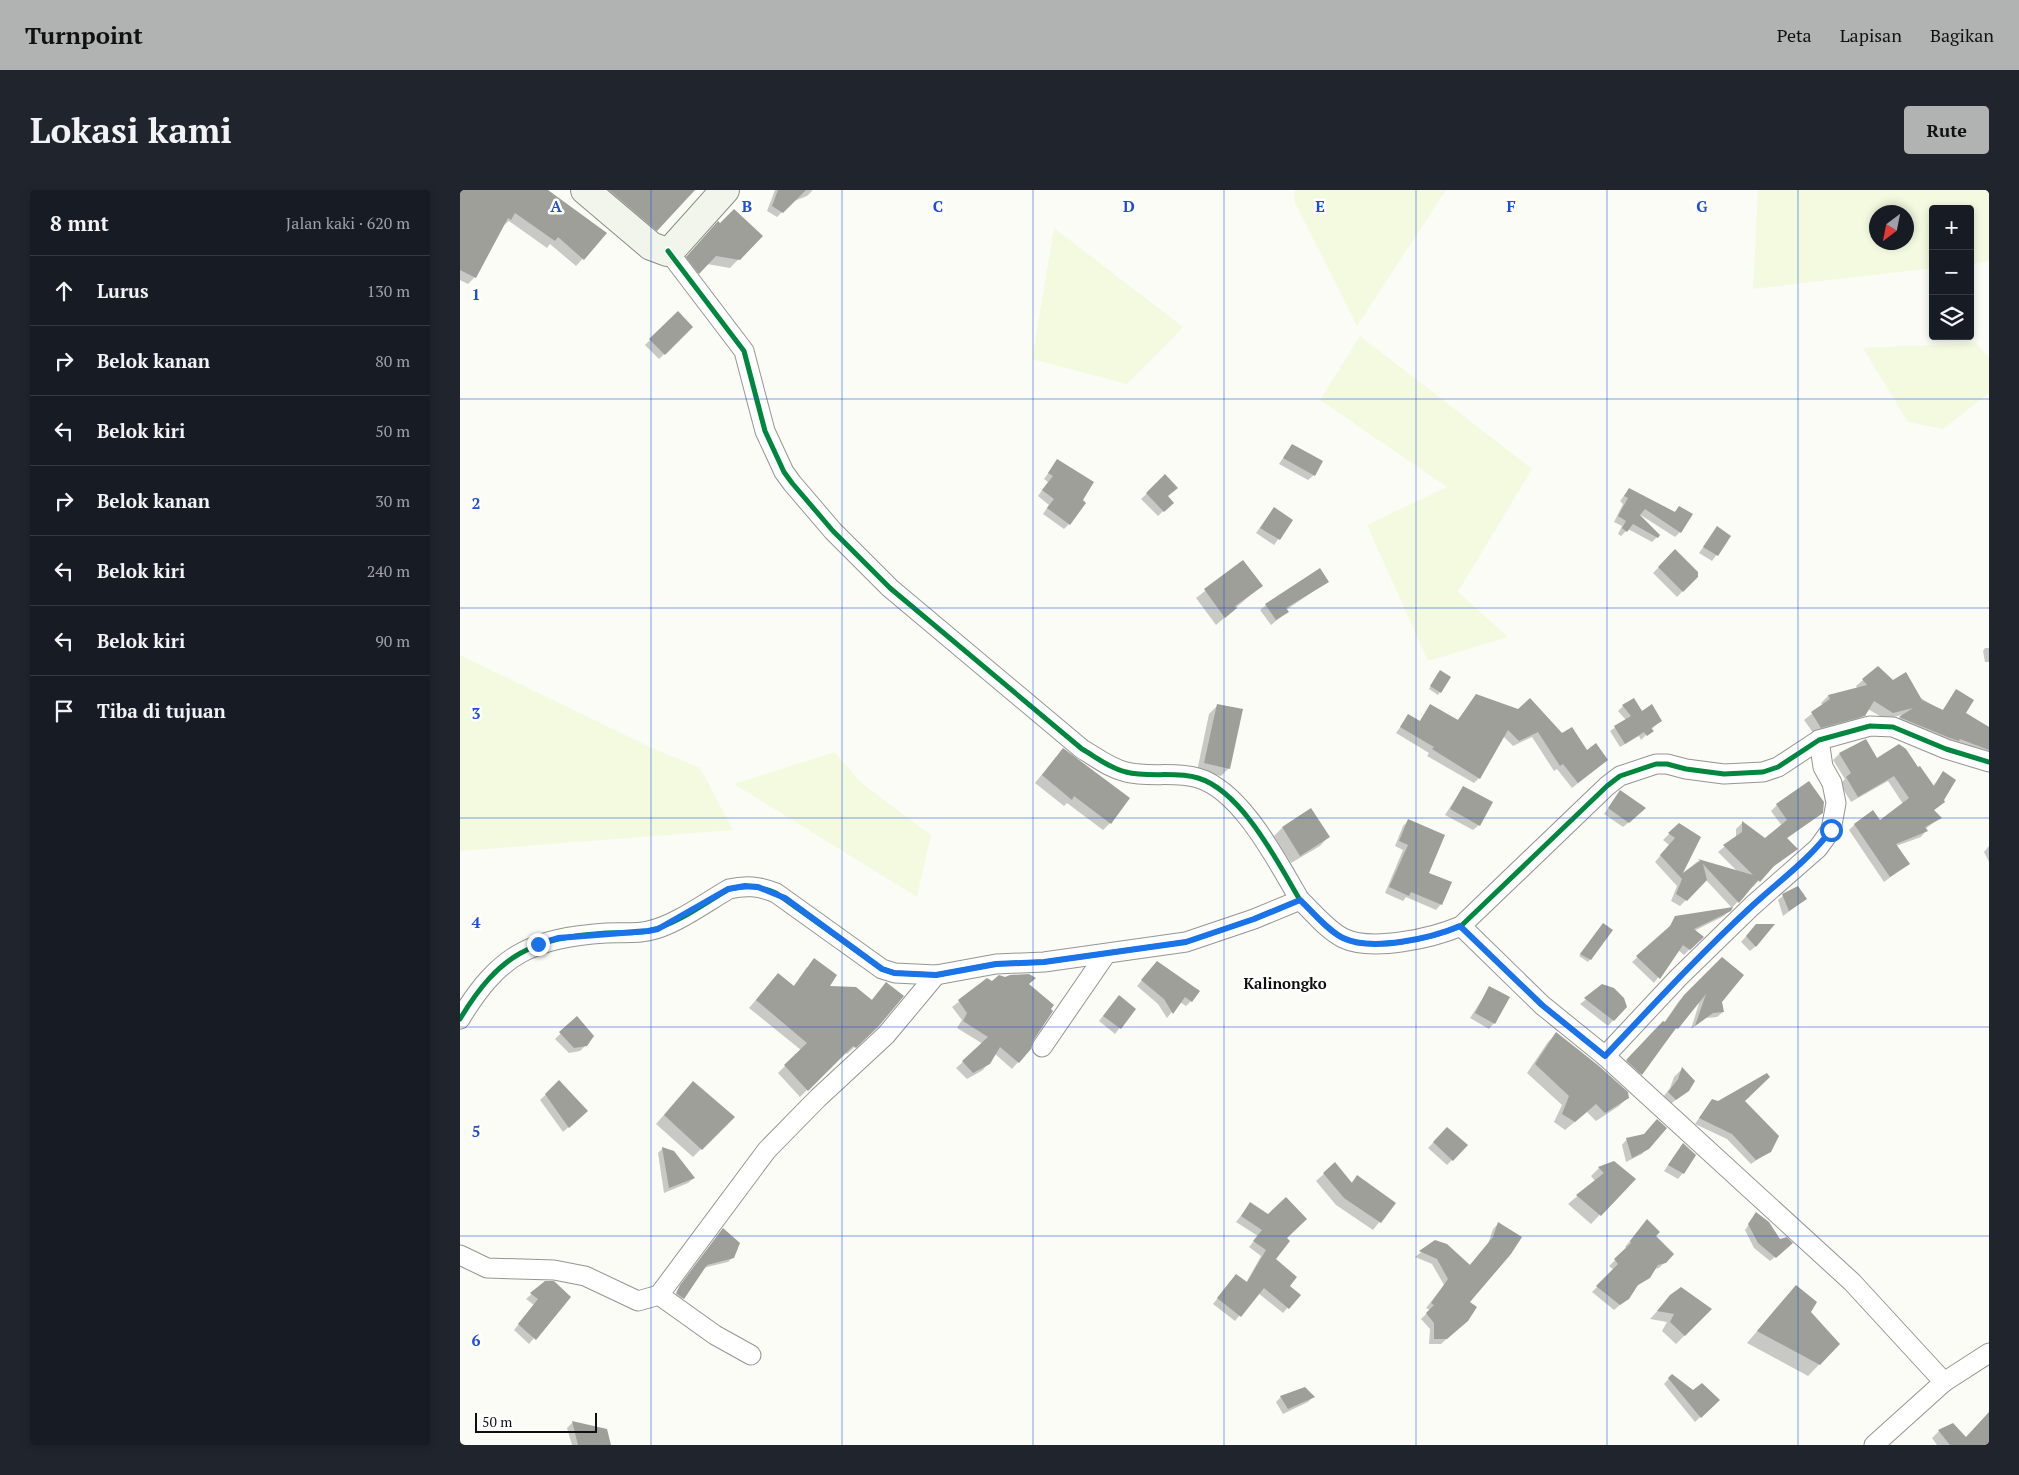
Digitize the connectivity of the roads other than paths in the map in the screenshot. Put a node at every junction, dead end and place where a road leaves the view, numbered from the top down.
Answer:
1 (585, 190) edge
2 (725, 190) edge
3 (668, 251) junction
4 (1819, 740) junction
5 (1989, 762) edge
6 (1300, 900) junction
7 (1460, 926) junction
8 (1106, 954) junction
9 (936, 975) junction
10 (460, 1019) edge
11 (1042, 1046) dead end
12 (1605, 1056) junction
13 (460, 1255) edge
14 (659, 1295) junction
15 (1989, 1353) edge
16 (751, 1355) dead end
17 (1944, 1382) junction
18 (1874, 1445) edge

1 - 3 street
2 - 3 street
3 - 6 street
4 - 5 street
4 - 7 street
4 - 12 street
6 - 7 street
6 - 8 street
7 - 12 street
8 - 9 street
8 - 11 street
9 - 10 street
9 - 14 street
12 - 17 street
13 - 14 street
14 - 16 street
15 - 17 street
17 - 18 street

